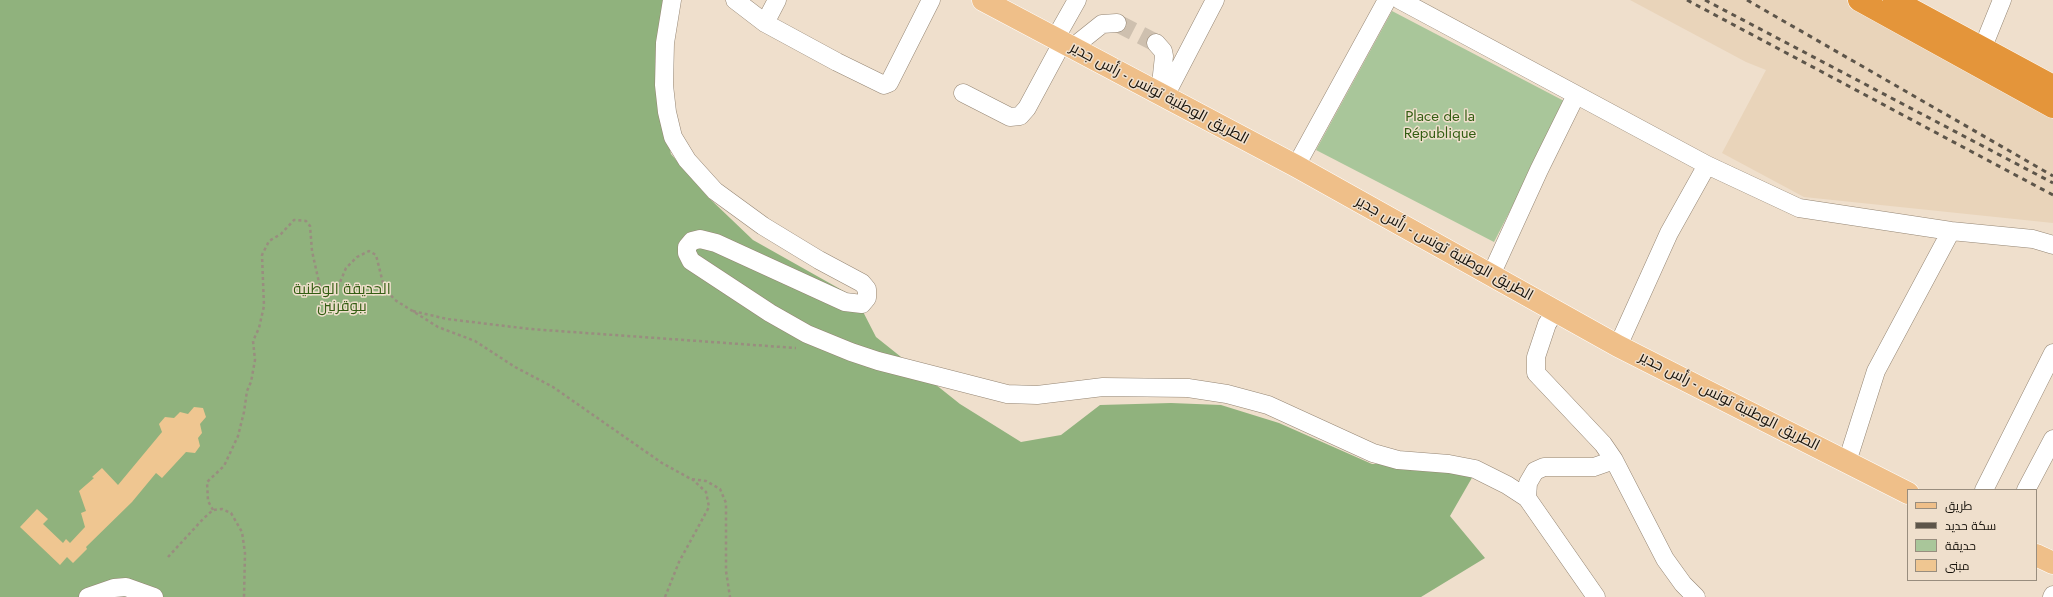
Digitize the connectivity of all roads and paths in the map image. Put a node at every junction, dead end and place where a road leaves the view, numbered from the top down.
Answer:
1 (672, 0) edge
2 (735, 0) edge
3 (777, 0) edge
4 (931, 0) edge
5 (983, 0) edge
6 (1077, 0) edge
7 (1215, 0) edge
8 (1387, 0) edge
9 (1400, 0) edge
10 (1859, 0) edge
11 (1894, 0) edge
12 (2002, 0) edge
13 (765, 23) junction
14 (1117, 24) tunnel mouth
15 (1063, 43) junction
16 (1156, 43) tunnel mouth
17 (1983, 47) junction
18 (2053, 86) edge
19 (962, 93) dead end
20 (1163, 95) junction
21 (1576, 95) junction
22 (2053, 107) edge
23 (1707, 165) junction
24 (1296, 166) junction
25 (1951, 231) junction
26 (2053, 245) edge
27 (1491, 275) junction
28 (411, 310) junction
29 (1556, 310) junction
30 (1618, 346) junction
31 (804, 349) dead end
32 (2053, 354) edge
33 (2053, 438) edge
34 (1614, 460) junction
35 (1847, 462) junction
36 (692, 479) junction
37 (1985, 489) edge
38 (2027, 489) edge
39 (1907, 492) edge
40 (1527, 498) junction
41 (213, 510) junction
42 (2037, 554) edge
43 (168, 557) dead end
44 (2053, 562) edge
45 (88, 597) edge
46 (154, 597) edge
47 (244, 597) edge
48 (665, 597) edge
49 (730, 597) edge
50 (1596, 597) edge
51 (1696, 597) edge

1 - 40 street
2 - 13 street
3 - 13 street
4 - 13 street
5 - 15 main road, الطريق الوطنية تونس - رأس جدير
6 - 15 street
7 - 20 street
8 - 24 street
9 - 21 street
10 - 22 highway
11 - 17 highway
12 - 17 street
14 - 15 street
15 - 19 street
15 - 20 main road, الطريق الوطنية تونس - رأس جدير
16 - 20 street
17 - 18 highway
20 - 24 main road, الطريق الوطنية تونس - رأس جدير
21 - 23 street
21 - 27 street
23 - 25 street
23 - 30 street
24 - 27 main road, الطريق الوطنية تونس - رأس جدير
25 - 26 street
25 - 35 street
27 - 29 main road, الطريق الوطنية تونس - رأس جدير
28 - 31 path
28 - 36 path
28 - 41 path
29 - 30 main road, الطريق الوطنية تونس - رأس جدير
29 - 34 street
30 - 35 main road, الطريق الوطنية تونس - رأس جدير
32 - 37 street
33 - 38 street
34 - 40 street
34 - 51 street
35 - 39 main road, الطريق الوطنية تونس - رأس جدير
36 - 48 path
36 - 49 path
40 - 50 street
41 - 43 path
41 - 47 path
42 - 44 main road
45 - 46 street

